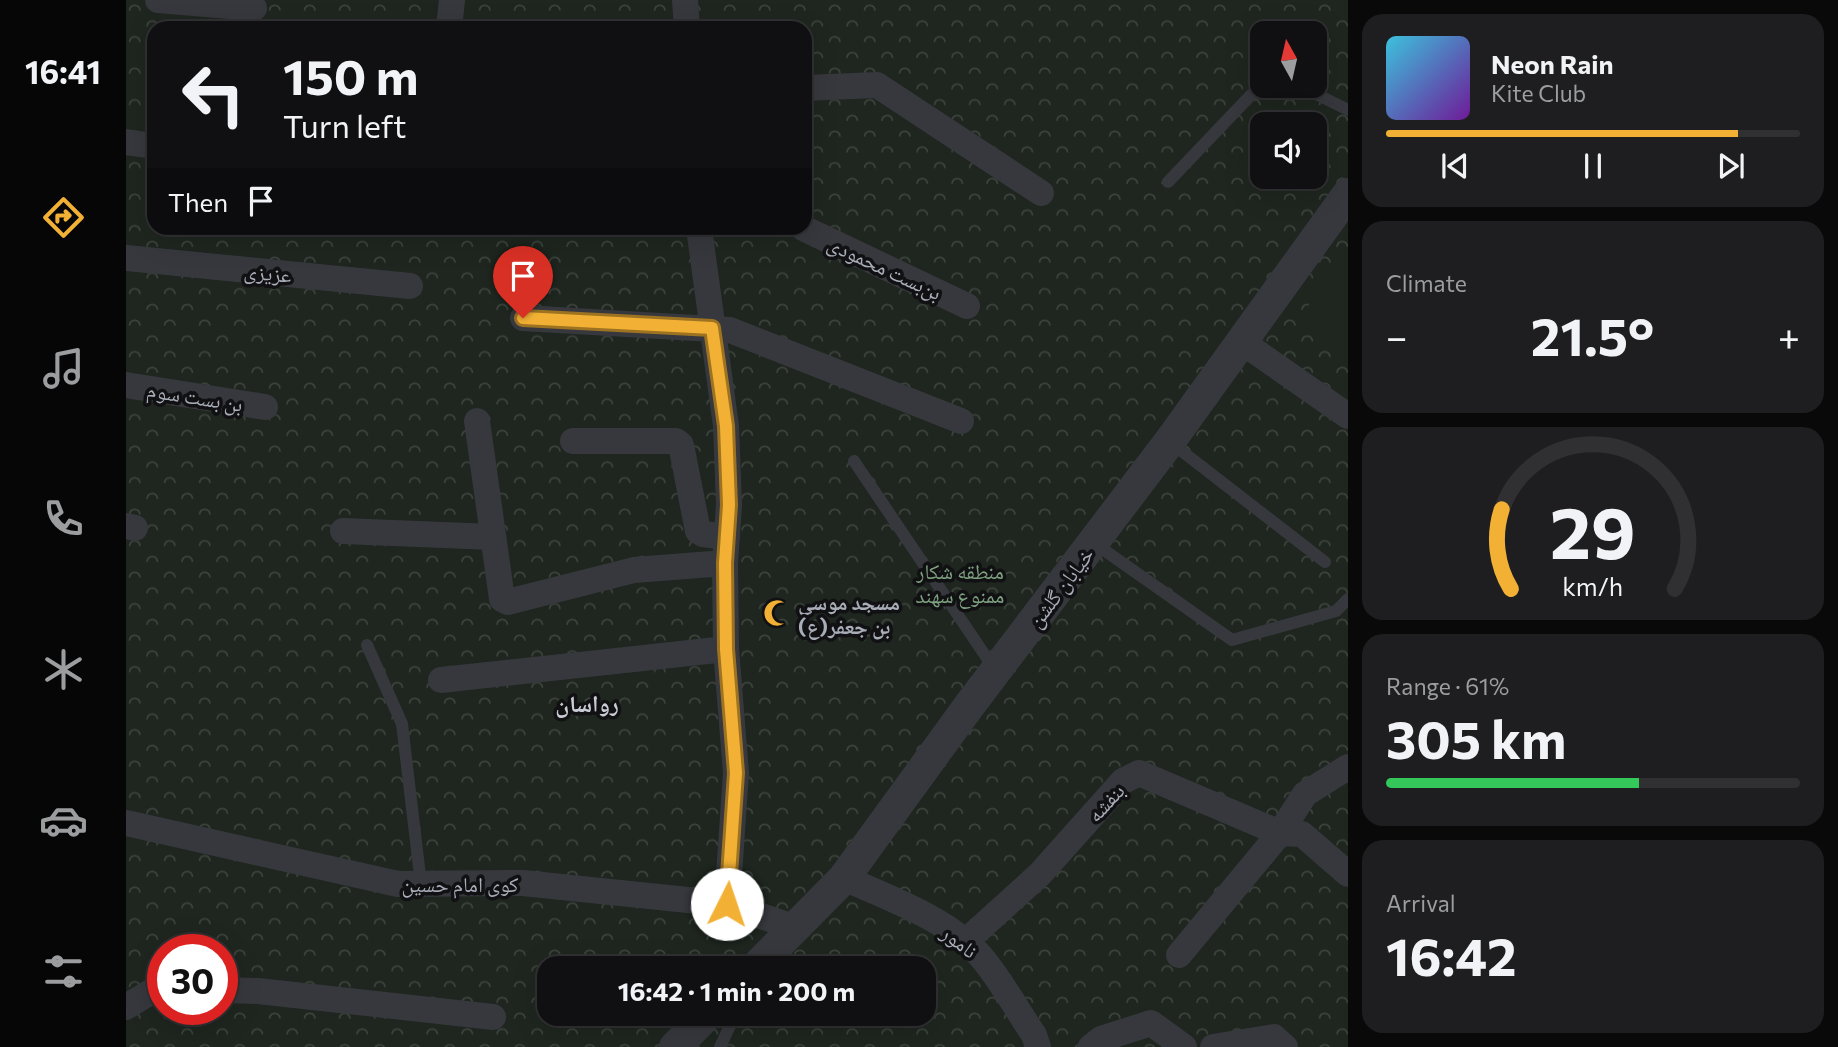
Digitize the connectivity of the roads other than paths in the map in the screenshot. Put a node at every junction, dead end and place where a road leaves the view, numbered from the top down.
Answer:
1 (158, 0) edge
2 (452, 0) edge
3 (685, 0) edge
4 (254, 8) dead end
5 (450, 21) edge
6 (686, 21) edge
7 (812, 88) edge
8 (1250, 96) edge
9 (1323, 98) edge
10 (1348, 110) edge
11 (126, 142) edge
12 (147, 145) edge
13 (1168, 182) dead end
14 (1041, 192) dead end
15 (1348, 194) edge
16 (812, 232) edge
17 (700, 235) edge
18 (126, 258) edge
19 (410, 286) dead end
20 (967, 306) dead end
21 (523, 318) dead end
22 (712, 328) junction
23 (1242, 342) junction
24 (126, 385) edge
25 (265, 407) dead end
26 (1348, 416) edge
27 (477, 421) dead end
28 (961, 421) dead end
29 (573, 441) dead end
30 (1170, 441) junction
31 (854, 461) dead end
32 (343, 531) dead end
33 (493, 537) junction
34 (727, 537) junction
35 (1094, 542) junction
36 (1325, 562) dead end
37 (725, 563) junction
38 (1348, 600) edge
39 (367, 645) dead end
40 (726, 649) junction
41 (996, 671) junction
42 (441, 680) dead end
43 (1348, 767) edge
44 (126, 823) edge
45 (1280, 833) junction
46 (1348, 874) edge
47 (844, 878) junction
48 (421, 884) junction
49 (727, 904) junction
50 (796, 928) junction
51 (965, 942) junction
52 (1179, 955) dead end
53 (767, 956) edge
54 (238, 990) edge
55 (147, 994) edge
56 (126, 1007) edge
57 (493, 1017) dead end
58 (696, 1026) edge
59 (730, 1026) edge
60 (1032, 1043) edge
61 (675, 1047) edge
62 (720, 1047) edge
63 (1091, 1047) edge
64 (1184, 1047) edge
65 (1213, 1047) edge
66 (1285, 1047) edge

1 - 4 street
2 - 5 street
3 - 6 street
7 - 14 street
8 - 13 lane
9 - 10 lane
11 - 12 street
15 - 23 street, خیابان گلشن
16 - 20 street, بن‌بست محمودی
17 - 22 street
18 - 19 street, عزیزی
21 - 22 street
22 - 28 street
22 - 34 street
23 - 26 street
23 - 30 street, خیابان گلشن
24 - 25 street, بن بست سوم
27 - 33 street
29 - 34 street
30 - 35 street, خیابان گلشن
30 - 36 lane
31 - 41 lane
32 - 33 street
33 - 37 street
34 - 37 street
35 - 38 lane
35 - 41 street, خیابان گلشن
37 - 40 street
39 - 48 lane
40 - 42 street
40 - 49 street
41 - 47 street, خیابان گلشن
43 - 45 street
44 - 48 street, کوی امام حسین
45 - 46 street, بنفشه
45 - 51 street, بنفشه
45 - 52 street
47 - 50 street, خیابان گلشن
47 - 51 street, نامور
48 - 49 street, کوی امام حسین
49 - 50 street, کوی امام حسین
50 - 53 street, خیابان گلشن
51 - 60 street, نامور
54 - 57 street
55 - 56 street
58 - 61 street
59 - 62 lane
63 - 64 street
65 - 66 street

